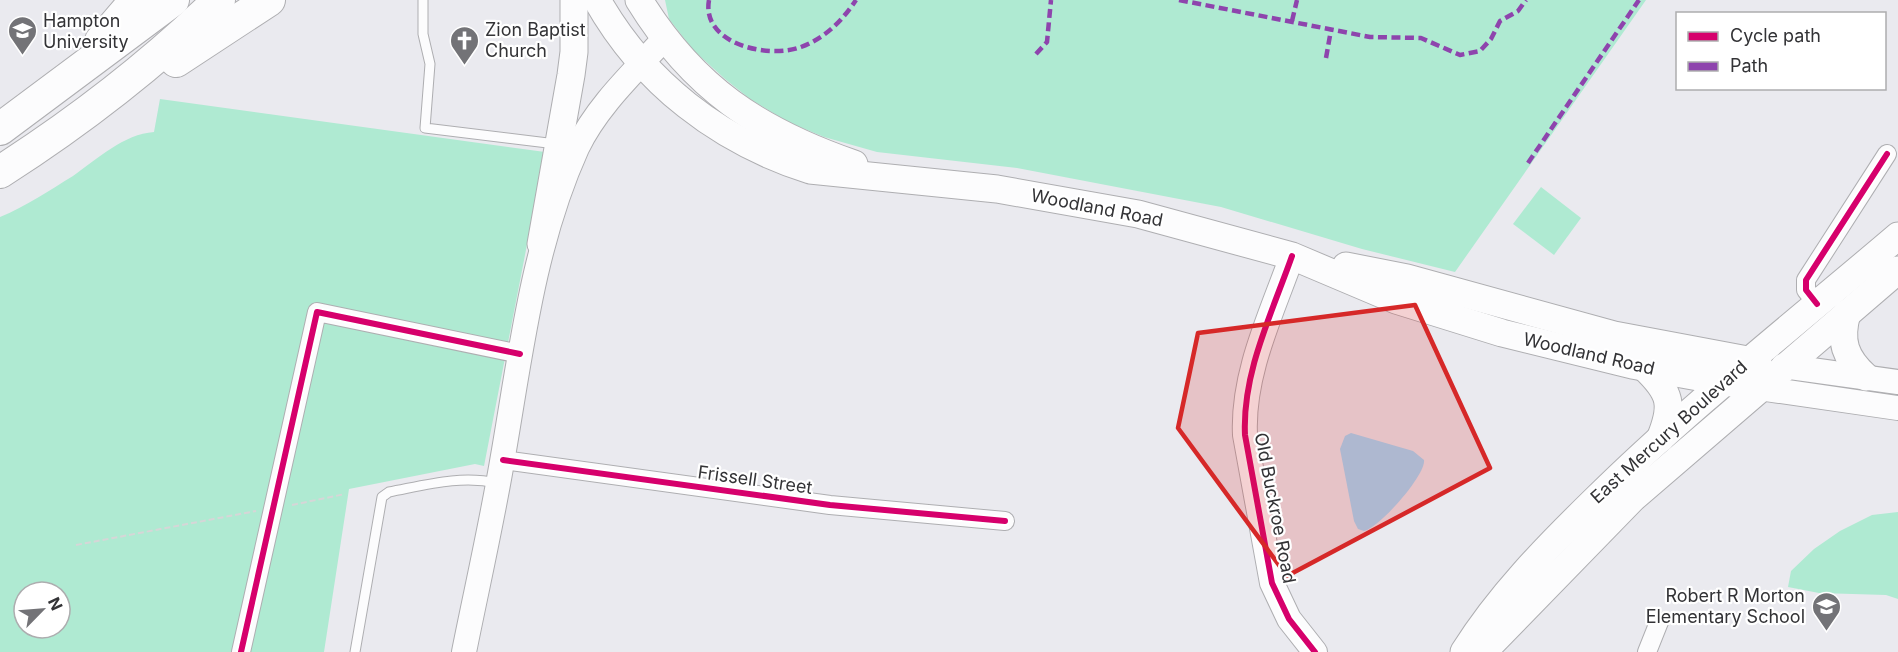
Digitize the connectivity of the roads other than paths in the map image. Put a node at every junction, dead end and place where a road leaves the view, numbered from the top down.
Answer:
1 (136, 0) edge
2 (173, 0) edge
3 (219, 0) edge
4 (269, 0) edge
5 (423, 0) edge
6 (574, 0) edge
7 (597, 0) edge
8 (639, 0) edge
9 (665, 38) junction
10 (641, 64) junction
11 (83, 70) junction
12 (0, 129) edge
13 (45, 143) junction
14 (568, 146) junction
15 (1887, 154) dead end
16 (0, 172) edge
17 (898, 178) junction
18 (1898, 236) edge
19 (541, 244) joint
20 (1292, 255) junction
21 (1898, 270) edge
22 (1817, 304) junction
23 (1847, 313) junction
24 (520, 354) junction
25 (1748, 360) junction
26 (1783, 366) junction
27 (1645, 368) junction
28 (1866, 377) junction
29 (1724, 382) junction
30 (1898, 382) edge
31 (1758, 388) junction
32 (1898, 408) edge
33 (1660, 439) junction
34 (502, 460) junction
35 (498, 484) junction
36 (1005, 521) dead end
37 (1659, 622) dead end
38 (241, 652) edge
39 (355, 652) edge
40 (464, 652) edge
41 (1316, 652) edge
42 (1464, 652) edge
43 (1483, 652) edge
44 (1647, 652) edge

1 - 11 highway
2 - 11 highway
3 - 13 highway
4 - 13 highway
5 - 14 lane
6 - 14 main road
7 - 10 main road, Woodland Road
8 - 9 main road, Woodland Road
9 - 10 main road
9 - 17 main road, Woodland Road
10 - 14 main road
10 - 17 main road, Woodland Road
11 - 12 highway
13 - 16 highway
14 - 19 main road
15 - 22 street
17 - 20 main road, Woodland Road
18 - 22 main road, East Mercury Boulevard
19 - 24 main road
20 - 25 main road, Woodland Road
20 - 27 main road, Woodland Road
20 - 41 main road, Old Buckroe Road
21 - 23 main road, East Mercury Boulevard
22 - 25 main road, East Mercury Boulevard
23 - 26 main road, East Mercury Boulevard
23 - 28 main road
24 - 34 main road
24 - 38 street
25 - 26 main road, Woodland Road
25 - 29 main road, East Mercury Boulevard
26 - 28 main road, Woodland Road
26 - 31 main road, East Mercury Boulevard
27 - 29 main road, Woodland Road
27 - 33 main road
28 - 30 main road, Woodland Road
29 - 31 main road, Woodland Road
29 - 33 main road, East Mercury Boulevard
31 - 32 main road, Woodland Road
31 - 43 main road, East Mercury Boulevard
33 - 42 main road, East Mercury Boulevard
34 - 35 main road
34 - 36 street, Frissell Street
35 - 39 lane
35 - 40 main road
37 - 44 street

